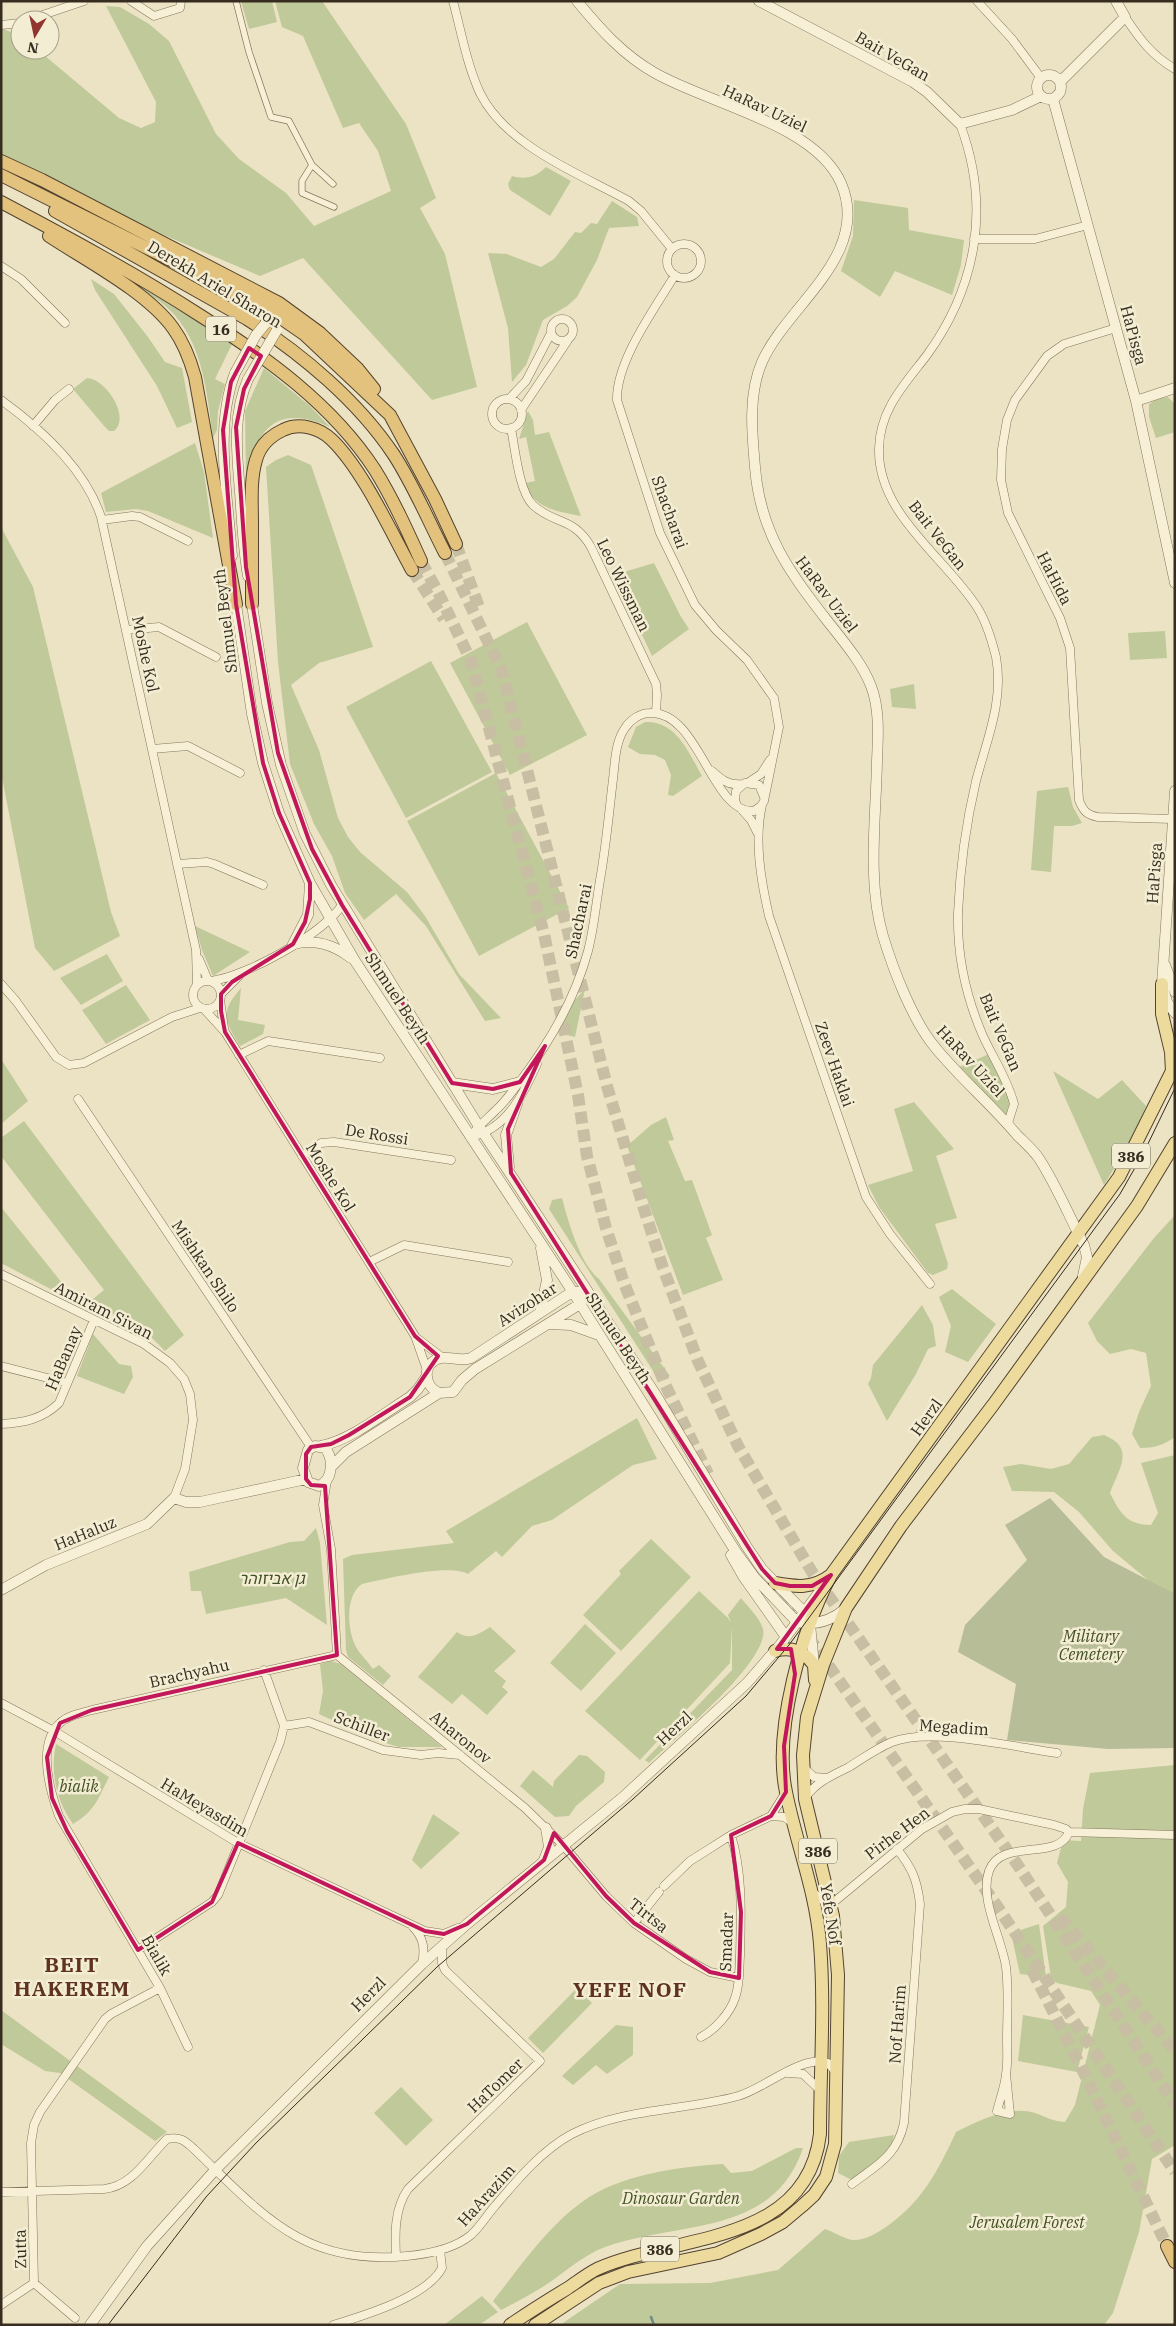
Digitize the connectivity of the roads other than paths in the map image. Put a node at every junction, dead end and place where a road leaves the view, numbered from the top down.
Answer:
1 (84, 1) edge
2 (131, 1) edge
3 (139, 1) edge
4 (182, 1) edge
5 (236, 1) edge
6 (454, 1) edge
7 (577, 1) edge
8 (759, 1) edge
9 (977, 1) edge
10 (1116, 1) edge
11 (57, 10) edge
12 (147, 13) junction
13 (1125, 17) junction
14 (1175, 69) edge
15 (1041, 78) junction
16 (1060, 82) junction
17 (1041, 96) junction
18 (1052, 99) junction
19 (960, 124) junction
20 (1, 161) edge
21 (1, 165) edge
22 (312, 165) junction
23 (1, 176) edge
24 (1, 181) edge
25 (333, 184) dead end
26 (1, 203) edge
27 (334, 207) dead end
28 (1088, 225) junction
29 (974, 239) junction
30 (672, 249) junction
31 (176, 262) junction
32 (1, 266) edge
33 (675, 275) junction
34 (278, 316) junction
35 (65, 323) dead end
36 (1116, 328) junction
37 (551, 333) junction
38 (568, 340) junction
39 (1175, 388) edge
40 (69, 389) dead end
41 (509, 399) junction
42 (1, 400) edge
43 (1136, 401) junction
44 (521, 410) junction
45 (390, 415) junction
46 (33, 426) junction
47 (511, 428) junction
48 (102, 520) junction
49 (188, 541) dead end
50 (456, 544) tunnel mouth
51 (445, 553) tunnel mouth
52 (1173, 566) edge
53 (1175, 582) edge
54 (236, 604) junction
55 (252, 604) junction
56 (126, 630) junction
57 (216, 657) dead end
58 (656, 713) junction
59 (776, 742) junction
60 (152, 749) junction
61 (707, 766) junction
62 (240, 773) dead end
63 (745, 783) junction
64 (1175, 791) edge
65 (764, 801) junction
66 (739, 807) junction
67 (1174, 818) edge
68 (758, 834) junction
69 (177, 864) junction
70 (310, 883) junction
71 (263, 885) dead end
72 (342, 905) junction
73 (330, 919) junction
74 (293, 944) junction
75 (196, 950) junction
76 (1163, 957) junction
77 (355, 961) junction
78 (243, 972) junction
79 (209, 981) junction
80 (1, 984) edge
81 (197, 984) junction
82 (1162, 984) junction
83 (1175, 992) edge
84 (192, 995) junction
85 (221, 997) junction
86 (202, 1008) junction
87 (1175, 1013) edge
88 (172, 1017) junction
89 (225, 1032) junction
90 (545, 1046) junction
91 (239, 1055) junction
92 (380, 1058) dead end
93 (1173, 1069) edge
94 (520, 1082) junction
95 (452, 1083) junction
96 (78, 1099) dead end
97 (517, 1104) junction
98 (1008, 1123) junction
99 (478, 1125) junction
100 (484, 1134) junction
101 (470, 1137) junction
102 (1175, 1143) edge
103 (302, 1156) junction
104 (451, 1160) dead end
105 (510, 1173) junction
106 (536, 1236) junction
107 (1077, 1237) junction
108 (369, 1262) junction
109 (508, 1262) dead end
110 (1, 1274) edge
111 (930, 1284) dead end
112 (1080, 1284) junction
113 (587, 1291) junction
114 (572, 1292) junction
115 (580, 1304) junction
116 (540, 1313) junction
117 (94, 1320) junction
118 (545, 1325) junction
119 (415, 1336) junction
120 (600, 1336) junction
121 (448, 1359) junction
122 (1, 1366) edge
123 (426, 1373) junction
124 (462, 1380) junction
125 (68, 1383) junction
126 (439, 1393) junction
127 (1, 1424) edge
128 (316, 1447) junction
129 (331, 1467) junction
130 (306, 1479) junction
131 (327, 1480) junction
132 (314, 1486) junction
133 (174, 1498) junction
134 (323, 1505) junction
135 (711, 1513) junction
136 (831, 1575) junction
137 (775, 1583) junction
138 (1, 1590) edge
139 (846, 1608) junction
140 (804, 1619) junction
141 (786, 1637) junction
142 (776, 1651) junction
143 (796, 1651) junction
144 (337, 1655) junction
145 (814, 1666) junction
146 (264, 1670) junction
147 (814, 1692) junction
148 (1, 1703) edge
149 (284, 1726) junction
150 (54, 1731) junction
151 (1058, 1753) dead end
152 (460, 1755) junction
153 (803, 1766) junction
154 (827, 1778) junction
155 (786, 1792) junction
156 (805, 1799) junction
157 (771, 1816) junction
158 (795, 1825) junction
159 (546, 1828) junction
160 (1068, 1832) junction
161 (731, 1835) junction
162 (1175, 1835) edge
163 (238, 1843) junction
164 (563, 1845) junction
165 (897, 1849) junction
166 (544, 1860) junction
167 (812, 1892) junction
168 (831, 1903) junction
169 (637, 1920) junction
170 (402, 1921) junction
171 (467, 1924) junction
172 (442, 1946) junction
173 (138, 1950) junction
174 (422, 1964) junction
175 (739, 1978) junction
176 (160, 1988) junction
177 (701, 2037) dead end
178 (188, 2048) dead end
179 (820, 2061) junction
180 (786, 2073) junction
181 (1006, 2074) dead end
182 (836, 2075) junction
183 (820, 2090) junction
184 (216, 2169) junction
185 (852, 2184) dead end
186 (32, 2191) junction
187 (1, 2192) edge
188 (1168, 2246) tunnel mouth
189 (440, 2250) junction
190 (396, 2257) junction
191 (1175, 2262) edge
192 (34, 2283) junction
193 (1, 2305) edge
194 (75, 2318) dead end
195 (90, 2325) edge
196 (333, 2325) edge
197 (510, 2325) edge
198 (535, 2325) edge

1 - 11 street
2 - 12 street
3 - 12 street
4 - 12 street
5 - 22 street
6 - 30 street
7 - 98 street, HaRav Uziel
8 - 19 street, Bait VeGan
9 - 15 street
10 - 13 street
13 - 14 street
13 - 16 street
15 - 16 street
15 - 17 street
16 - 18 street
17 - 18 street
17 - 19 street
18 - 28 street, HaPisga
19 - 29 street, Bait VeGan
20 - 45 highway
21 - 31 highway
22 - 25 street
22 - 27 street
23 - 31 highway
24 - 51 highway, Derekh Ariel Sharon / 16
26 - 54 highway
26 - 55 highway, Derekh Ariel Sharon / 16
28 - 29 street
28 - 36 street, HaPisga
29 - 98 street, Bait VeGan
30 - 33 street
30 - 33 street
31 - 34 highway
32 - 35 street
33 - 59 street, Shacharai
34 - 45 highway
34 - 54 street, Shmuel Beyth, bridge
34 - 55 street, Shmuel Beyth, bridge
36 - 43 street, HaPisga
36 - 67 street, HaHida
37 - 38 street
37 - 38 street
37 - 41 street
38 - 44 street
39 - 43 street
40 - 46 street
41 - 44 street
41 - 47 street
42 - 46 street, Moshe Kol
43 - 52 street, HaPisga
44 - 47 street
45 - 50 highway
46 - 48 street, Moshe Kol
47 - 58 street, Leo Wissman
48 - 49 street
48 - 56 street, Moshe Kol
52 - 53 street, HaPisga
54 - 70 street, Shmuel Beyth
55 - 72 street, Shmuel Beyth
56 - 57 street
56 - 60 street, Moshe Kol
58 - 61 street
58 - 90 street, Shacharai
59 - 63 street, Shacharai
59 - 65 street, Shacharai
60 - 62 street
60 - 69 street, Moshe Kol
61 - 63 street
61 - 66 street
63 - 65 street
63 - 66 street
64 - 67 street, HaPisga
65 - 66 street
65 - 68 street, Zeev Haklai
66 - 68 street, Zeev Haklai
67 - 76 street, HaPisga
68 - 111 street, Zeev Haklai
69 - 71 street
69 - 75 street, Moshe Kol
70 - 73 street, Shmuel Beyth
70 - 74 street
72 - 73 street
72 - 95 street, Shmuel Beyth
73 - 74 street
73 - 77 street, Shmuel Beyth
74 - 77 street
74 - 78 street
75 - 79 street, Moshe Kol
75 - 81 street, Moshe Kol
76 - 82 street, HaPisga
76 - 83 street, HaPisga
77 - 101 street, Shmuel Beyth
78 - 79 street
78 - 85 street
79 - 81 street
79 - 85 street
80 - 88 street
81 - 84 street
82 - 87 street, HaPisga
82 - 93 main road
84 - 86 street
84 - 88 street
85 - 86 street
85 - 89 street, Moshe Kol
86 - 88 street
86 - 89 street, Moshe Kol
89 - 91 street, Moshe Kol
90 - 94 street, Shacharai
90 - 97 street, Shacharai
91 - 92 street
91 - 103 street, Moshe Kol
93 - 107 main road, Herzl / 386
94 - 95 street
94 - 99 street, Shacharai
95 - 99 street, Shmuel Beyth
96 - 128 street, Mishkan Shilo
97 - 100 street, Shacharai
97 - 105 street
98 - 107 street
99 - 100 street, Shmuel Beyth
99 - 101 street, Shacharai
100 - 101 street
100 - 105 street, Shmuel Beyth
101 - 106 street, Shmuel Beyth
102 - 112 main road, 386
103 - 104 street, De Rossi
103 - 108 street, Moshe Kol
105 - 113 street, Shmuel Beyth
106 - 114 street, Shmuel Beyth
106 - 116 street
107 - 112 street
107 - 136 main road, Herzl / 386
108 - 109 street
108 - 119 street, Moshe Kol
110 - 117 street, Amiram Sivan
112 - 139 main road, 386
113 - 114 street, Avizohar
113 - 115 street, Avizohar
113 - 137 street, Shmuel Beyth
114 - 115 street, Shmuel Beyth
114 - 116 street, Avizohar
115 - 118 street, Avizohar
115 - 120 street, Shmuel Beyth
116 - 121 street, Avizohar
117 - 125 street, HaBanay
117 - 133 street, Amiram Sivan
118 - 120 street
118 - 124 street, Avizohar
119 - 121 street, Moshe Kol
119 - 123 street, Moshe Kol
120 - 135 street, Shmuel Beyth
121 - 123 street, Avizohar
121 - 124 street
122 - 125 street
123 - 126 street
123 - 128 street, Avizohar
124 - 126 street, Avizohar
125 - 127 street, HaBanay
126 - 129 street, Avizohar
128 - 129 street
128 - 130 street
129 - 131 street
130 - 132 street
130 - 133 street
131 - 132 street
131 - 134 street
132 - 134 street
133 - 138 street, HaHaluz
134 - 144 street
135 - 140 street, Shmuel Beyth
135 - 141 street
136 - 137 main road
136 - 140 main road, Yefe Nof / 386
137 - 140 street, Shmuel Beyth
139 - 140 street
139 - 147 main road, Yefe Nof / 386
140 - 141 street, Herzl
140 - 143 main road, Yefe Nof / 386
140 - 145 street
141 - 142 street, Herzl
141 - 143 main road
142 - 143 main road
142 - 164 street, Herzl
143 - 145 main road
143 - 155 main road, Yefe Nof / 386
144 - 146 street, Brachyahu
144 - 152 street, Aharonov
145 - 147 main road
146 - 149 street
146 - 150 street, Brachyahu
147 - 153 main road, Yefe Nof / 386
148 - 150 street, HaMeyasdim
149 - 152 street, Schiller
149 - 163 street
150 - 163 street, HaMeyasdim
150 - 173 street, Bialik
151 - 154 street, Megadim
152 - 159 street, Aharonov
153 - 154 street
153 - 156 main road, Yefe Nof / 386
154 - 156 street, Megadim
155 - 157 street
155 - 158 main road, Yefe Nof / 386
156 - 168 main road, Yefe Nof / 386
157 - 158 street
157 - 161 street
158 - 167 main road, Yefe Nof / 386
159 - 164 street, Aharonov
159 - 166 street
160 - 162 street
160 - 165 street, Pirhe Hen
160 - 181 street
161 - 169 street
161 - 175 street, Smadar
163 - 170 street, HaMeyasdim
163 - 173 street
164 - 166 street, Herzl
164 - 169 street, Tirtsa
165 - 168 street, Pirhe Hen
165 - 185 street, Nof Harim
166 - 171 street, Herzl
167 - 168 street
167 - 179 main road, Yefe Nof / 386
168 - 182 main road, Yefe Nof / 386
169 - 175 street, Tirtsa
170 - 171 street, HaMeyasdim
170 - 174 street, HaMeyasdim
171 - 172 street, Herzl
172 - 174 street, Herzl
172 - 190 street, HaTomer
173 - 176 street, Bialik
174 - 184 street, Herzl
175 - 177 street, Smadar
176 - 178 street
176 - 186 street, Bialik
179 - 180 street, HaArazim
179 - 182 street
179 - 183 main road, Yefe Nof / 386
180 - 183 street
180 - 189 street, HaArazim
182 - 198 main road, Yefe Nof / 386
183 - 197 main road, Yefe Nof / 386
184 - 186 street
184 - 190 street, HaArazim
184 - 195 street, Herzl
186 - 187 street
186 - 192 street, Zutta
188 - 191 highway
189 - 190 street, HaArazim
189 - 196 street
192 - 193 street
192 - 194 street, Zutta

